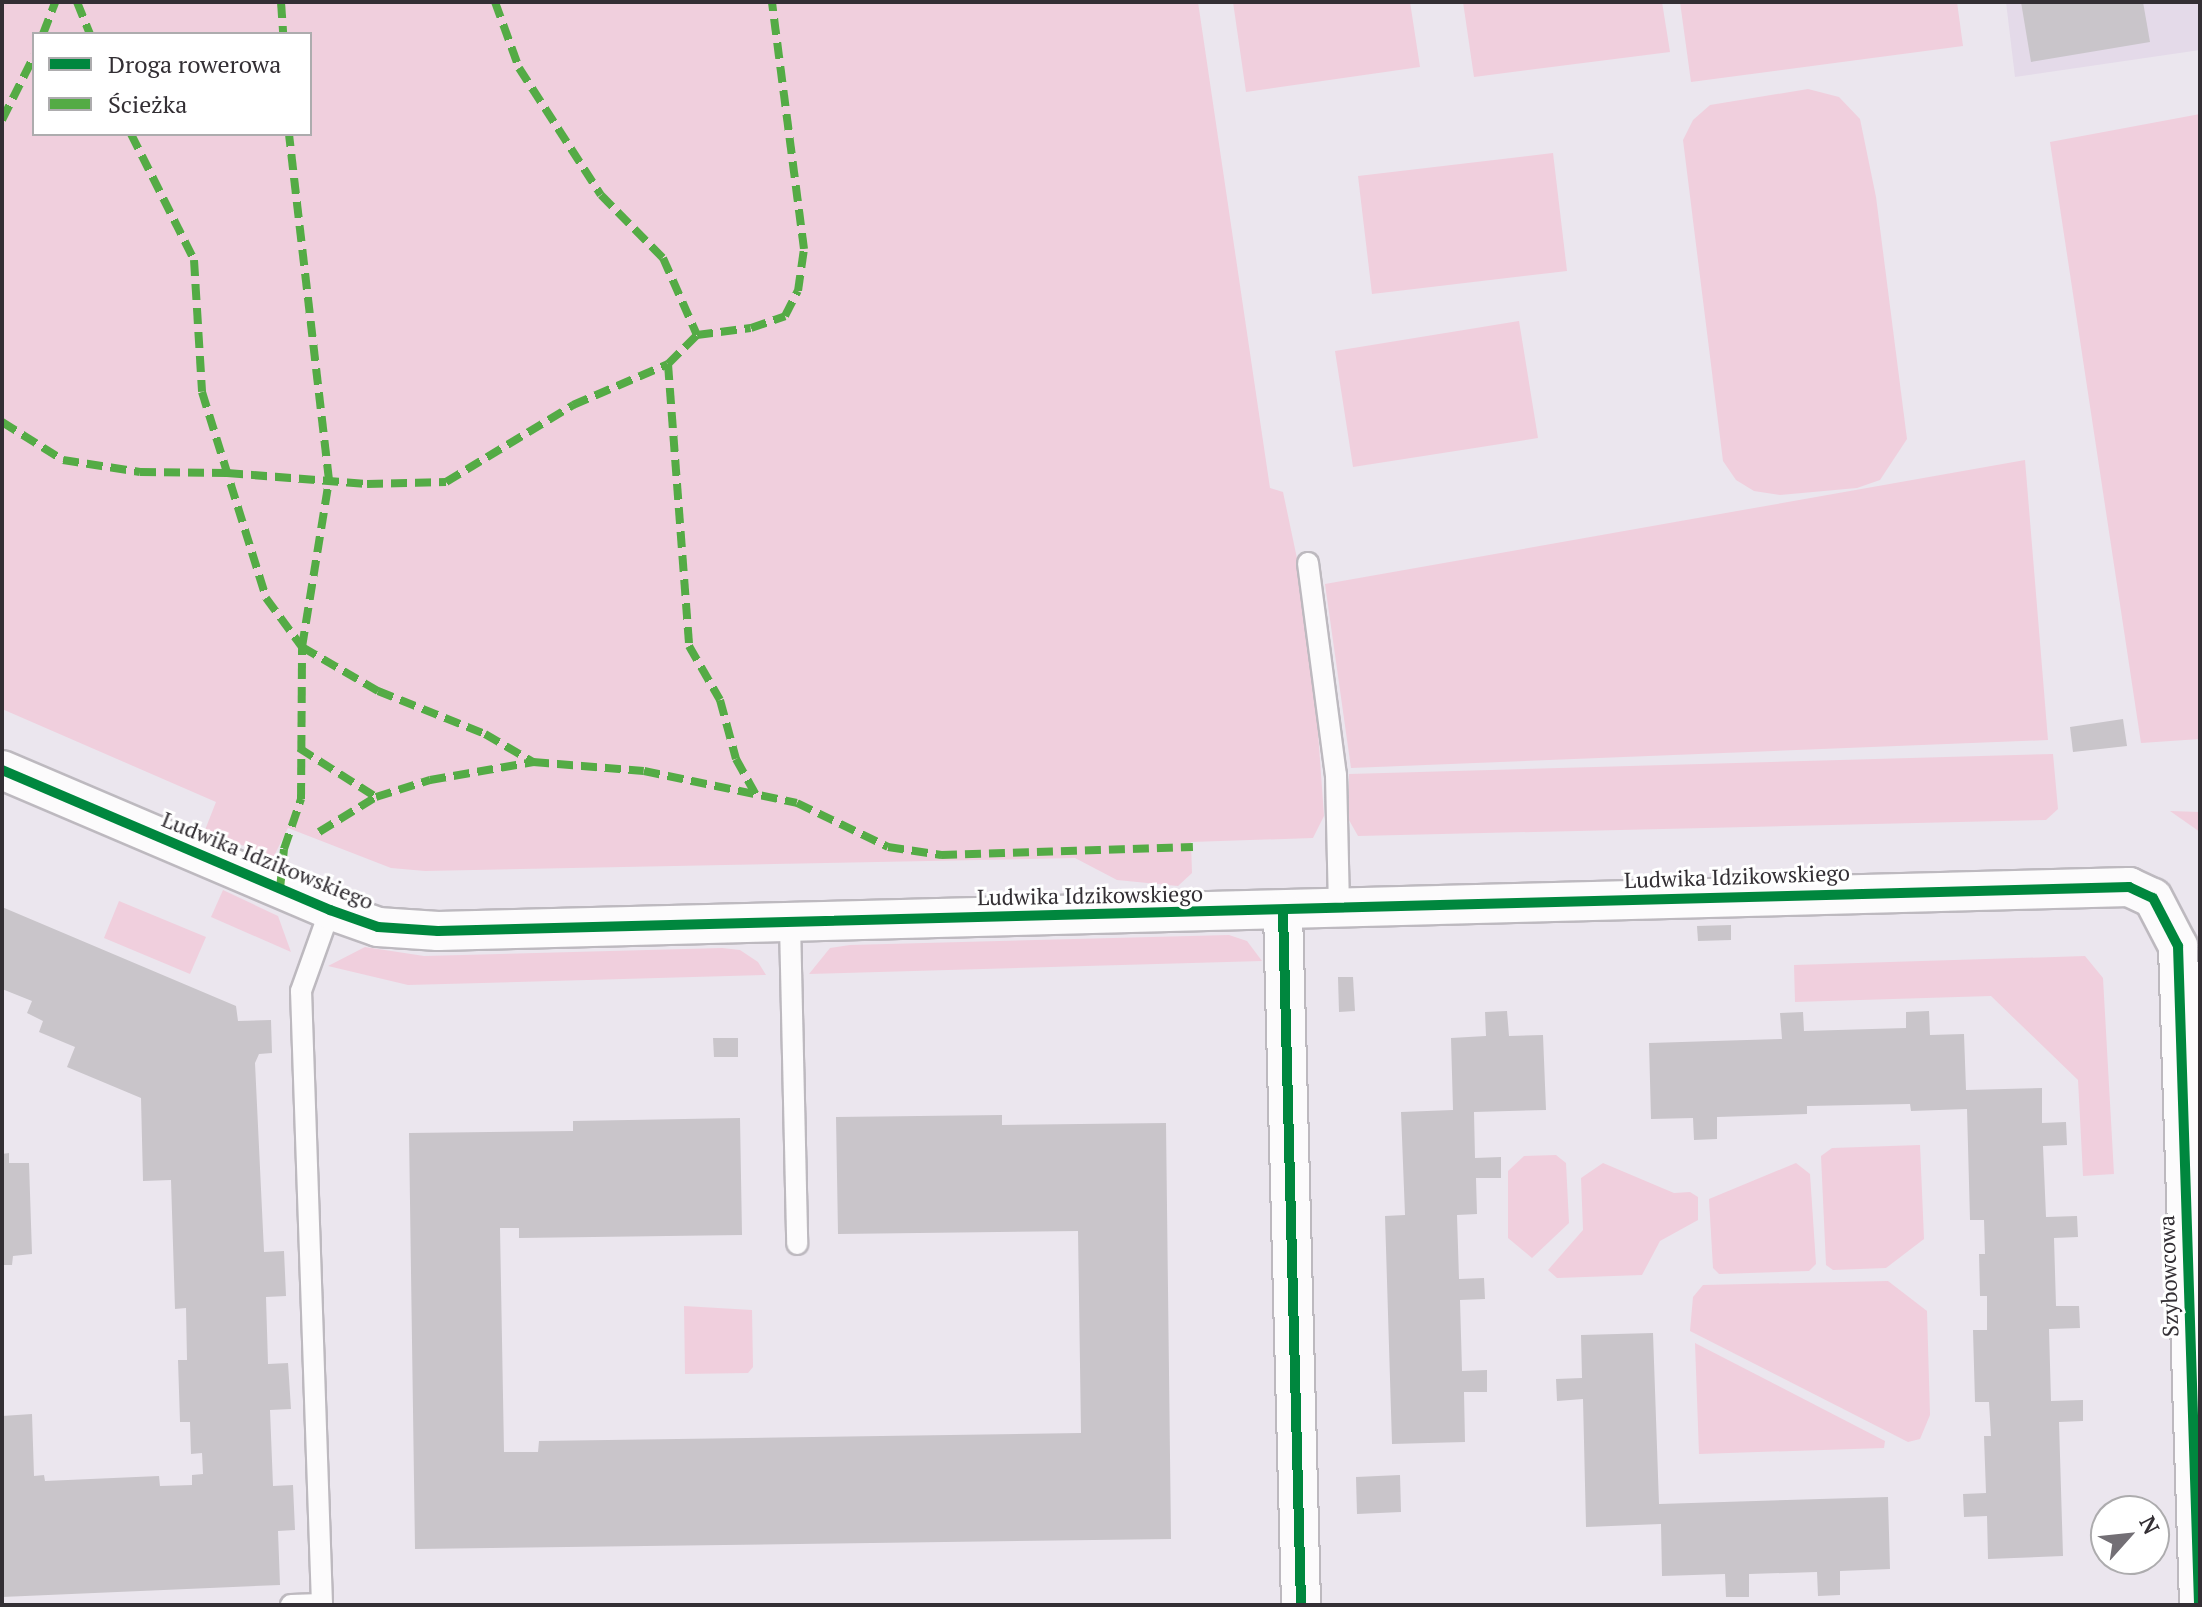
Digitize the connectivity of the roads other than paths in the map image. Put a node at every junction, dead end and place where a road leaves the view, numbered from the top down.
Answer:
1 (1308, 563) dead end
2 (2, 770) edge
3 (330, 910) junction
4 (1339, 910) junction
5 (1283, 912) junction
6 (790, 924) junction
7 (2178, 946) joint
8 (2190, 1034) edge
9 (797, 1244) dead end
10 (291, 1605) edge
11 (1301, 1605) edge
12 (2199, 1605) edge

1 - 4 lane
2 - 3 street, Ludwika Idzikowskiego
3 - 6 street, Ludwika Idzikowskiego
3 - 10 lane
4 - 5 street, Ludwika Idzikowskiego
4 - 7 street, Ludwika Idzikowskiego
5 - 6 street, Ludwika Idzikowskiego
5 - 11 street
6 - 9 lane
7 - 8 street, Szybowcowa
8 - 12 street, Szybowcowa

